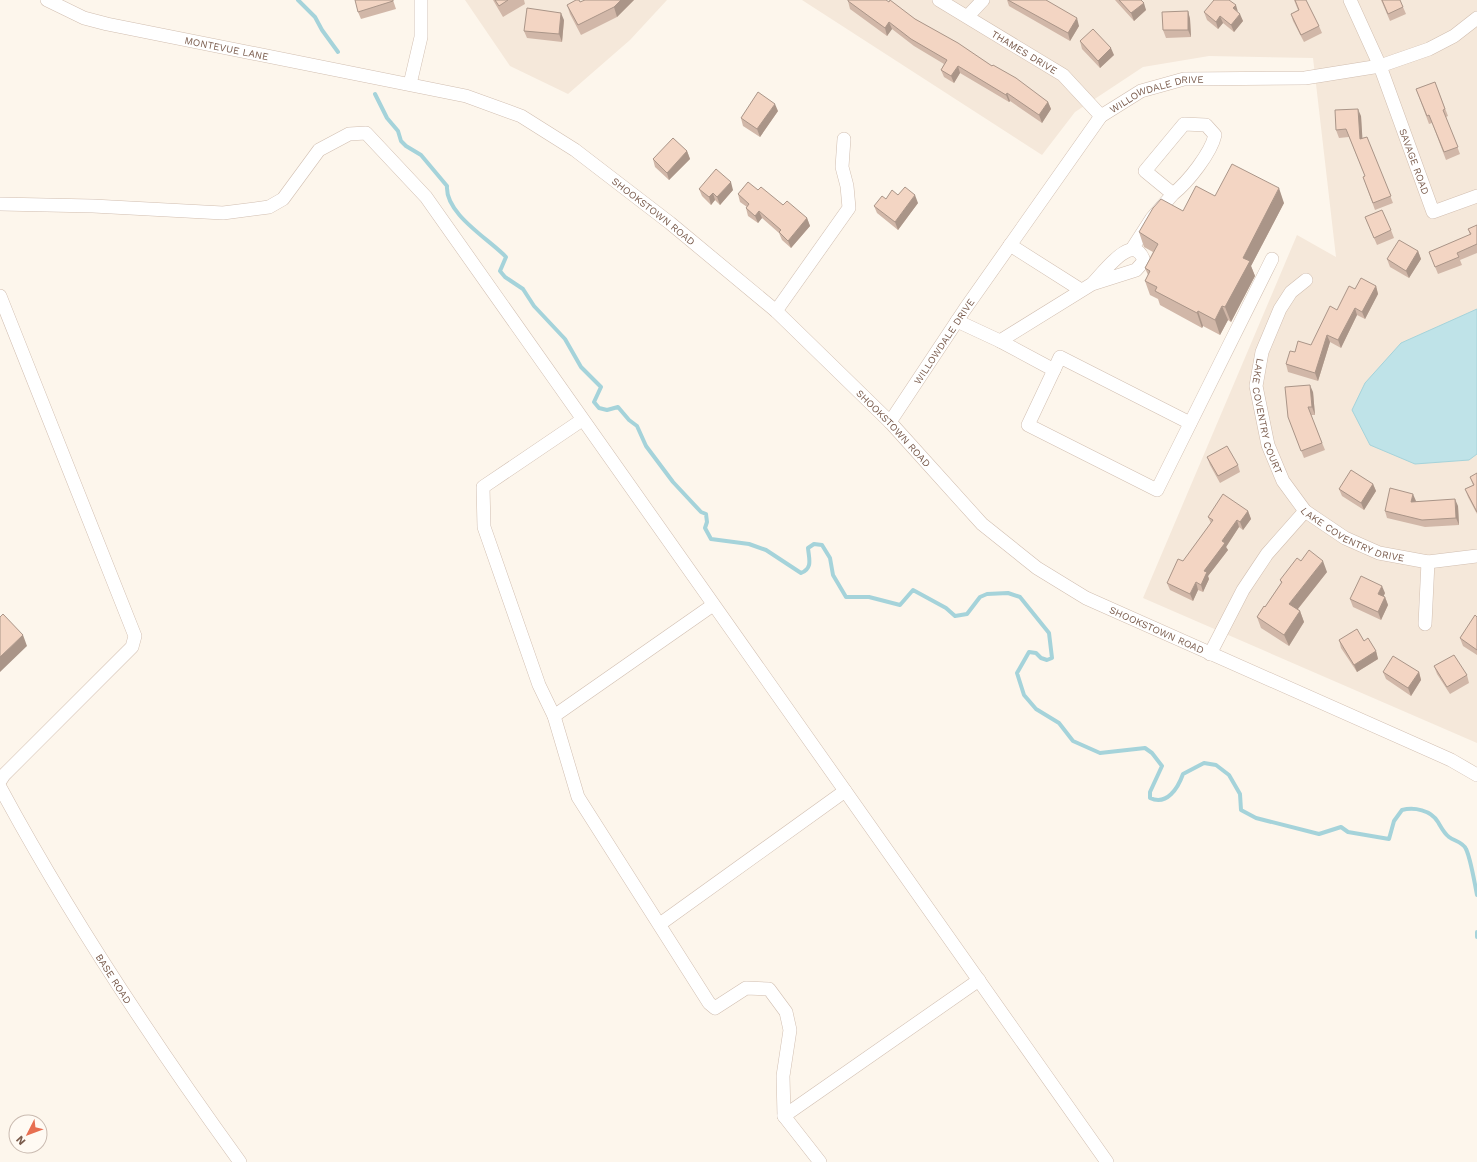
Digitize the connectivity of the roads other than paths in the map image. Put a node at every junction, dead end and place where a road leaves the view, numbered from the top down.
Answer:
1 (47, 0) edge
2 (421, 0) edge
3 (938, 0) edge
4 (982, 0) edge
5 (1350, 0) edge
6 (968, 16) junction
7 (1477, 18) edge
8 (1380, 66) junction
9 (410, 84) junction
10 (1101, 116) junction
11 (844, 139) dead end
12 (1173, 194) junction
13 (1477, 196) edge
14 (0, 204) edge
15 (1010, 245) junction
16 (1132, 249) junction
17 (1272, 258) dead end
18 (1306, 280) dead end
19 (1087, 287) junction
20 (0, 296) edge
21 (776, 311) junction
22 (957, 321) junction
23 (1000, 341) junction
24 (1054, 370) junction
25 (582, 420) junction
26 (890, 422) junction
27 (1190, 423) junction
28 (1305, 511) junction
29 (1477, 556) edge
30 (1428, 562) junction
31 (713, 605) junction
32 (1425, 624) dead end
33 (1210, 654) junction
34 (554, 716) junction
35 (1477, 775) edge
36 (0, 781) edge
37 (0, 786) edge
38 (845, 791) junction
39 (660, 924) junction
40 (979, 980) junction
41 (784, 1116) junction
42 (240, 1162) edge
43 (820, 1162) edge
44 (1107, 1162) edge

1 - 9 street, MONTEVUE LANE
2 - 9 street
3 - 6 street, THAMES DRIVE
4 - 6 street
5 - 8 street
6 - 10 street, THAMES DRIVE
7 - 8 street, WILLOWDALE DRIVE
8 - 10 street, WILLOWDALE DRIVE
8 - 13 street, SAVAGE ROAD
9 - 21 street, SHOOKSTOWN ROAD
10 - 15 street, WILLOWDALE DRIVE
11 - 21 street
12 - 12 street
12 - 16 street
14 - 25 street
15 - 19 street
15 - 22 street, WILLOWDALE DRIVE
16 - 19 street
16 - 19 street
17 - 27 street
18 - 28 street, LAKE COVENTRY COURT
19 - 23 street
20 - 36 street
21 - 26 street, SHOOKSTOWN ROAD
22 - 23 street
22 - 26 street, WILLOWDALE DRIVE
23 - 24 street
24 - 27 street
24 - 27 street
25 - 31 street
25 - 34 street
26 - 33 street, SHOOKSTOWN ROAD
28 - 30 street, LAKE COVENTRY DRIVE
28 - 33 street, LAKE COVENTRY DRIVE
29 - 30 street, LAKE COVENTRY DRIVE
30 - 32 street
31 - 34 street
31 - 38 street
33 - 35 street, SHOOKSTOWN ROAD
34 - 39 street
37 - 42 street, BASE ROAD
38 - 39 street
38 - 40 street
39 - 41 street
40 - 41 street
40 - 44 street
41 - 43 street

